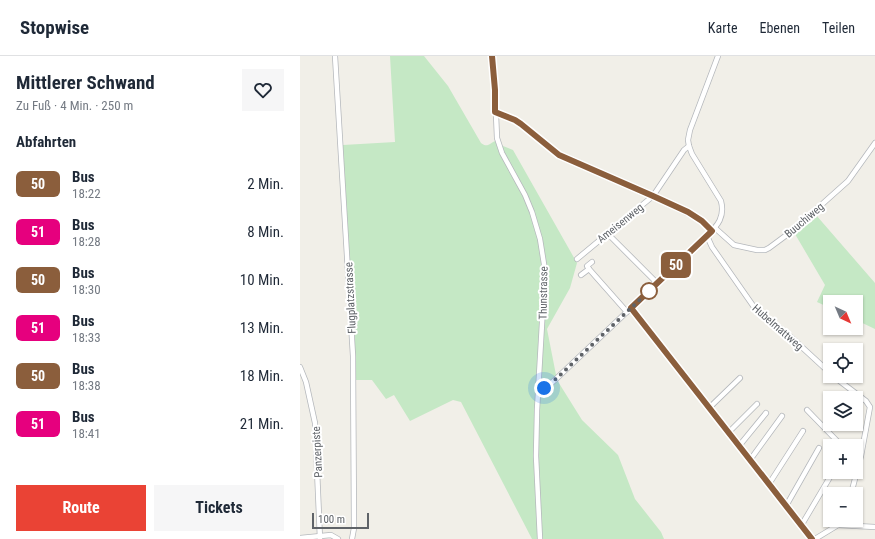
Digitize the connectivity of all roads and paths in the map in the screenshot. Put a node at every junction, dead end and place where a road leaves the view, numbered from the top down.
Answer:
1 (335, 56) edge
2 (492, 56) edge
3 (718, 56) edge
4 (495, 112) junction
5 (875, 143) edge
6 (689, 146) junction
7 (653, 196) junction
8 (713, 230) junction
9 (610, 236) dead end
10 (707, 236) junction
11 (577, 259) dead end
12 (592, 262) dead end
13 (589, 269) junction
14 (581, 275) dead end
15 (657, 282) junction
16 (631, 308) junction
17 (626, 312) junction
18 (300, 367) edge
19 (823, 367) edge
20 (740, 378) dead end
21 (842, 383) edge
22 (538, 390) junction
23 (757, 404) dead end
24 (709, 408) junction
25 (807, 410) dead end
26 (766, 413) dead end
27 (782, 416) dead end
28 (803, 431) dead end
29 (728, 432) junction
30 (835, 439) edge
31 (863, 439) edge
32 (739, 446) junction
33 (820, 448) dead end
34 (750, 460) junction
35 (829, 479) edge
36 (769, 484) junction
37 (786, 506) junction
38 (802, 526) junction
39 (863, 526) edge
40 (835, 527) edge
41 (875, 527) edge
42 (300, 538) edge
43 (320, 538) edge
44 (338, 539) edge
45 (352, 539) edge
46 (540, 539) edge
47 (812, 539) edge
48 (815, 539) edge

1 - 45 street, Flugplatzstrasse
2 - 4 street, Thunstrasse
3 - 6 street
4 - 7 street, Buuchiweg
4 - 22 street, Thunstrasse
5 - 8 street, Buuchiweg
6 - 7 street, Ameisenweg
6 - 8 street
7 - 8 street, Buuchiweg
7 - 11 street, Ameisenweg
8 - 10 street
9 - 15 street
10 - 15 street
10 - 19 street, Hubelmattweg
12 - 13 street
13 - 14 street
13 - 17 street
15 - 16 street
16 - 17 street
16 - 24 street
17 - 22 street
18 - 43 street, Panzerpiste
20 - 24 street
21 - 31 street
22 - 46 street, Thunstrasse
23 - 29 street
24 - 29 street
25 - 30 street
26 - 32 street
27 - 34 street
28 - 36 street
29 - 32 street
32 - 34 street
33 - 37 street
34 - 36 street
35 - 38 street
36 - 37 street
37 - 38 street
38 - 47 street
39 - 41 street
40 - 48 street
42 - 43 street
43 - 44 street

